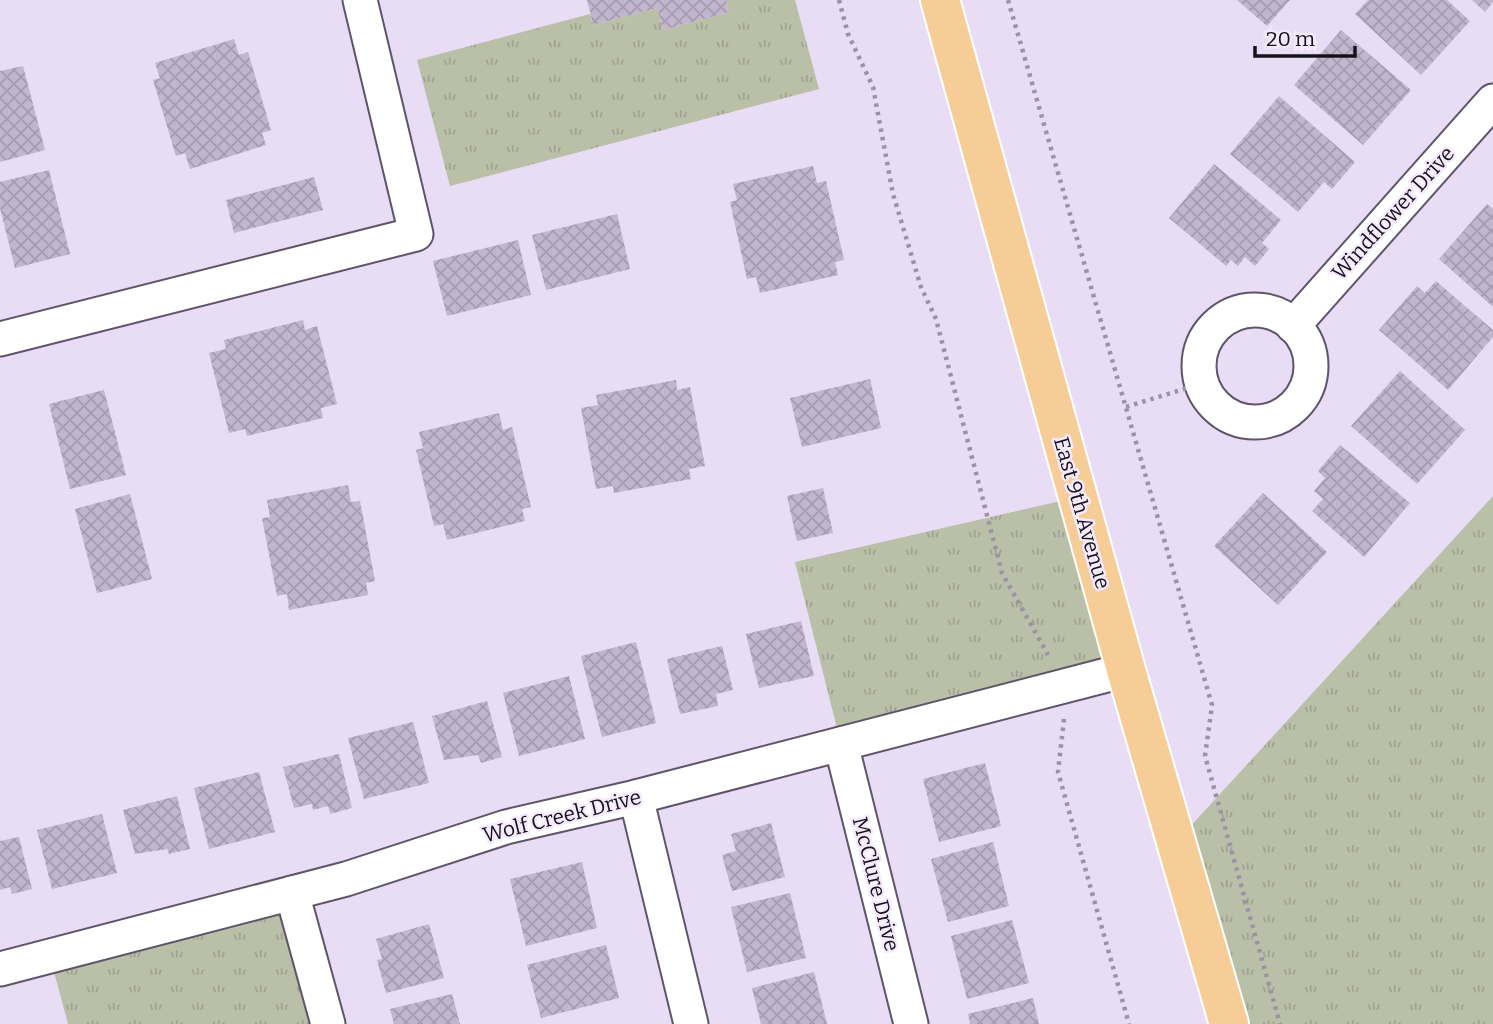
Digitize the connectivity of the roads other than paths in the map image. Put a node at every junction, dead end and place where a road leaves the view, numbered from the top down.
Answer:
1 (360, 0) edge
2 (940, 0) edge
3 (1493, 101) edge
4 (1293, 326) junction
5 (0, 339) edge
6 (1126, 670) junction
7 (841, 744) junction
8 (636, 797) junction
9 (292, 893) junction
10 (0, 969) edge
11 (328, 1024) edge
12 (691, 1024) edge
13 (911, 1024) edge
14 (1229, 1024) edge

1 - 5 street
2 - 6 main road, East 9th Avenue
3 - 4 street, Windflower Drive
4 - 4 street
6 - 7 street, Wolf Creek Drive
6 - 14 main road, East 9th Avenue
7 - 8 street, Wolf Creek Drive
7 - 13 street, McClure Drive
8 - 9 street, Wolf Creek Drive
8 - 12 street
9 - 10 street, Wolf Creek Drive
9 - 11 street

